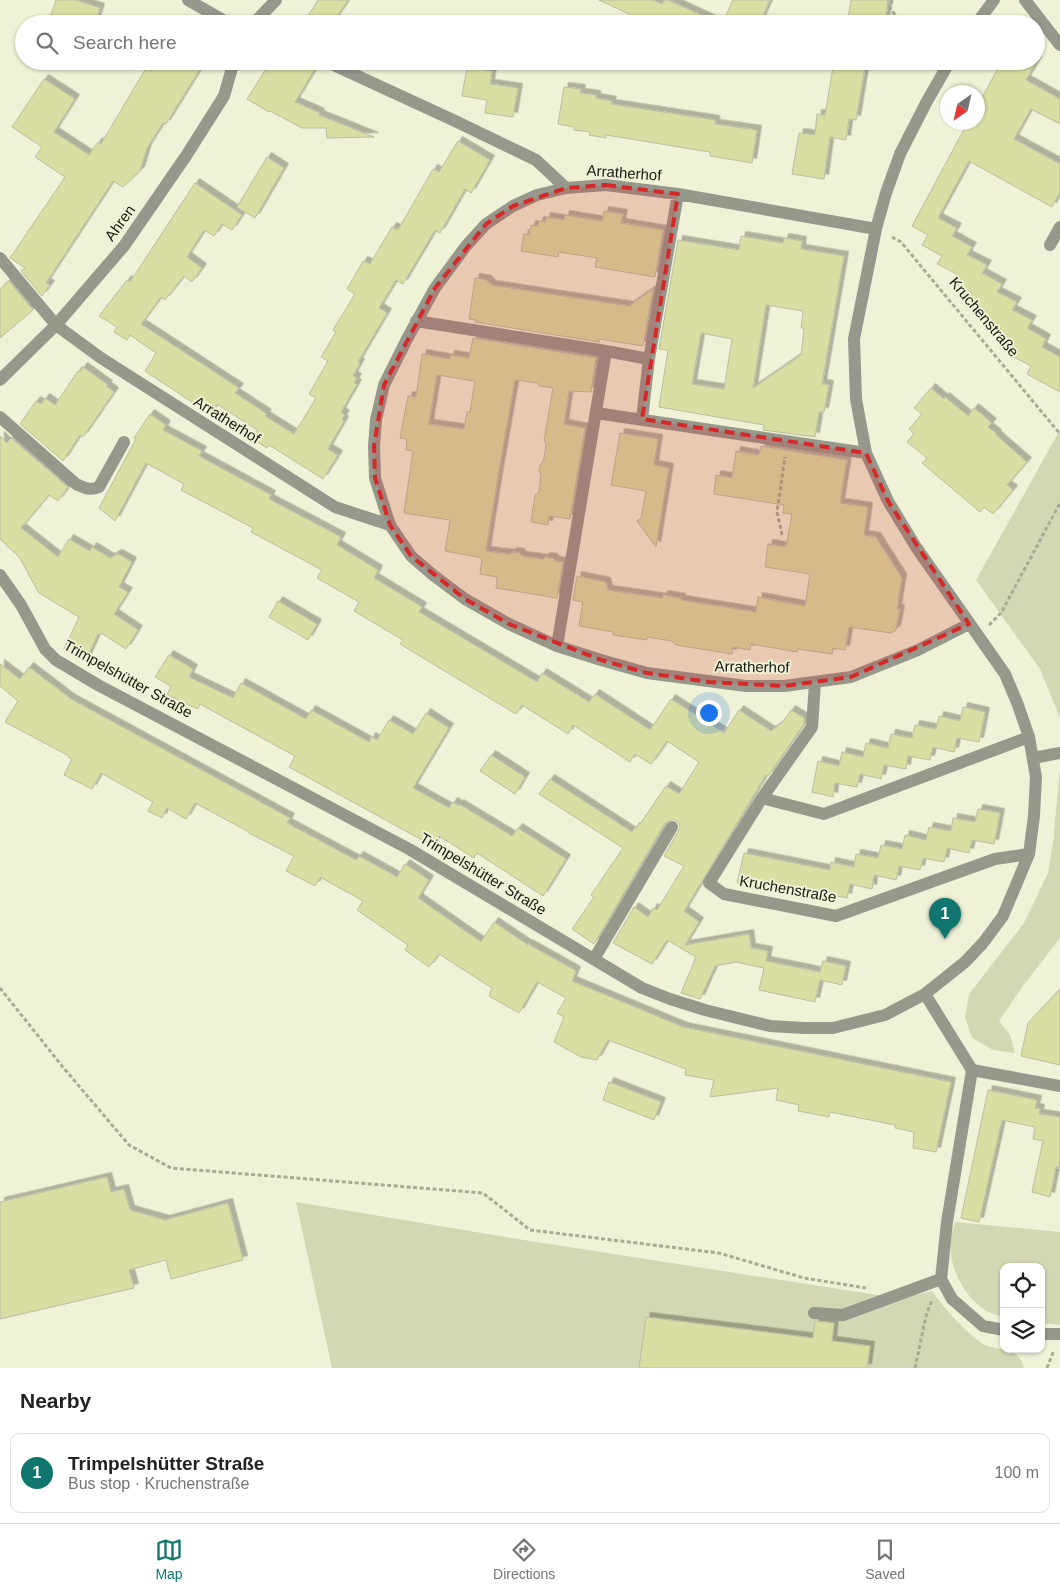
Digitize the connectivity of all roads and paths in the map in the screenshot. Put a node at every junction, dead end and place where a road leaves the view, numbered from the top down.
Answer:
1 (188, 0) edge
2 (276, 0) edge
3 (892, 0) edge
4 (994, 0) edge
5 (1025, 0) edge
6 (214, 15) edge
7 (262, 15) edge
8 (896, 15) edge
9 (983, 15) edge
10 (1037, 15) edge
11 (1045, 25) edge
12 (1060, 44) edge
13 (231, 70) edge
14 (344, 70) edge
15 (945, 70) edge
16 (566, 188) junction
17 (678, 194) junction
18 (1060, 227) edge
19 (876, 229) junction
20 (1050, 245) dead end
21 (0, 258) edge
22 (416, 321) junction
23 (56, 326) junction
24 (606, 351) junction
25 (649, 359) junction
26 (0, 380) edge
27 (596, 413) junction
28 (0, 417) edge
29 (642, 419) junction
30 (1060, 434) edge
31 (787, 441) junction
32 (124, 442) dead end
33 (866, 453) junction
34 (1060, 503) edge
35 (390, 525) junction
36 (782, 535) dead end
37 (0, 575) edge
38 (970, 624) junction
39 (978, 636) junction
40 (557, 646) junction
41 (815, 682) junction
42 (1029, 737) junction
43 (1060, 753) edge
44 (1033, 758) junction
45 (762, 798) junction
46 (672, 827) dead end
47 (1029, 854) junction
48 (594, 959) junction
49 (0, 988) edge
50 (925, 994) junction
51 (972, 1070) junction
52 (1060, 1086) edge
53 (941, 1279) junction
54 (873, 1289) dead end
55 (814, 1312) dead end
56 (1000, 1329) edge
57 (1045, 1334) edge
58 (1060, 1334) edge
59 (915, 1368) edge

1 - 6 street
2 - 7 street
3 - 8 path
4 - 9 street
5 - 10 street
11 - 12 street
13 - 23 street, Ahren
14 - 16 street
15 - 19 street
16 - 17 street, Arratherhof
16 - 22 street, Arratherhof
17 - 19 street, Arratherhof
17 - 25 street, Arratherhof
18 - 20 street
19 - 30 path, Kruchenstraße
19 - 33 street
21 - 23 street, Arratherhof
22 - 24 street
22 - 35 street, Arratherhof
23 - 26 street, Ahren
23 - 35 street, Arratherhof
24 - 25 street
24 - 27 street
25 - 29 street, Arratherhof
27 - 29 street
27 - 40 street
28 - 32 street
29 - 31 street
31 - 33 street
31 - 36 path
33 - 38 street
34 - 39 path
35 - 40 street, Arratherhof
37 - 48 street, Trimpelshütter Straße
38 - 39 street
38 - 41 street, Arratherhof
39 - 42 street
40 - 41 street, Arratherhof
41 - 45 street
42 - 44 street
42 - 45 street
43 - 44 street
44 - 47 street
45 - 47 street, Kruchenstraße
46 - 48 street
47 - 50 street
48 - 50 street, Trimpelshütter Straße
49 - 54 path
50 - 51 street
51 - 52 street
51 - 53 street
53 - 55 street
53 - 56 street
53 - 59 path
57 - 58 street

